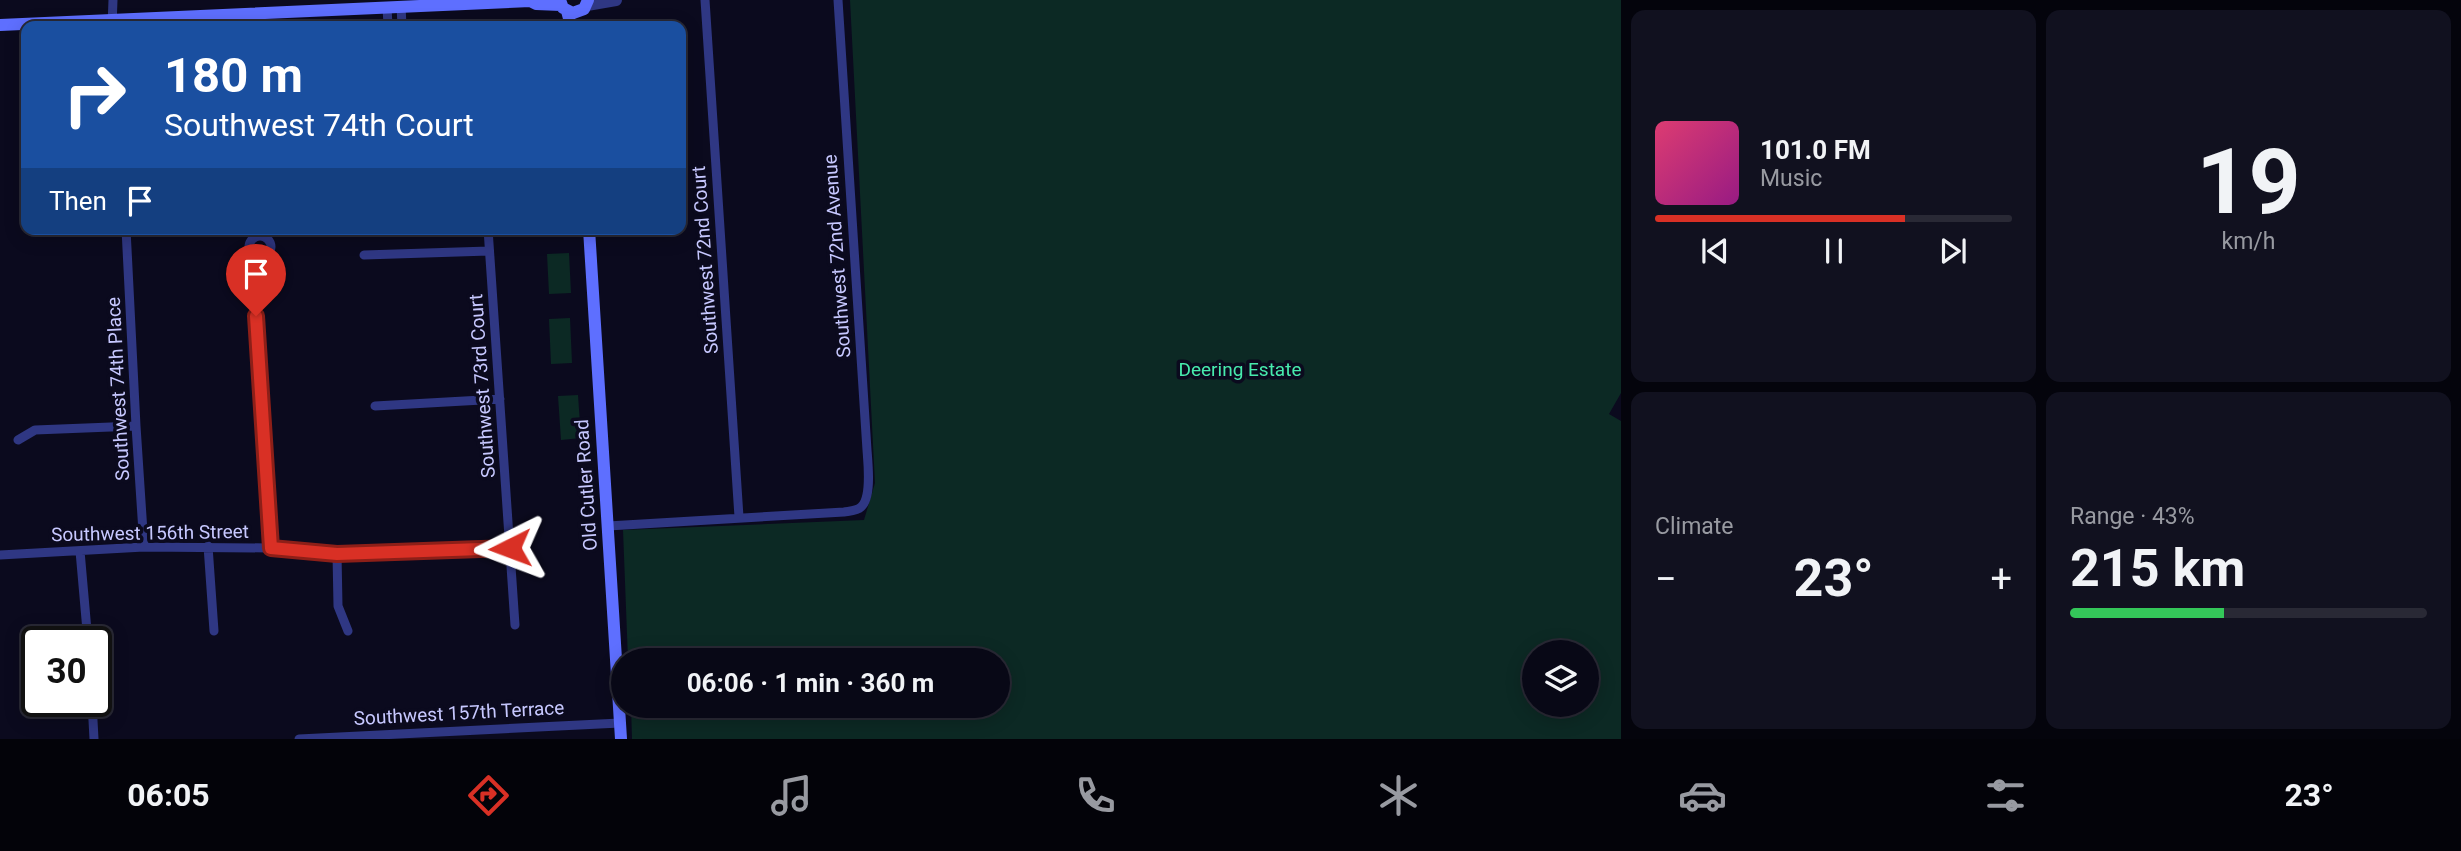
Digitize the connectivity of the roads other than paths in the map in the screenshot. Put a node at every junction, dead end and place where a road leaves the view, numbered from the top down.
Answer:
1 (113, 0) edge
2 (616, 0) edge
3 (705, 0) edge
4 (838, 0) edge
5 (531, 1) edge
6 (309, 6) edge
7 (401, 6) junction
8 (574, 6) edge
9 (387, 7) junction
10 (244, 20) edge
11 (113, 21) edge
12 (200, 21) edge
13 (388, 21) edge
14 (402, 21) edge
15 (0, 25) edge
16 (21, 25) edge
17 (126, 235) edge
18 (488, 235) edge
19 (589, 235) edge
20 (489, 251) junction
21 (364, 256) dead end
22 (256, 316) dead end
23 (500, 399) junction
24 (375, 406) dead end
25 (136, 426) junction
26 (18, 440) dead end
27 (739, 517) junction
28 (608, 526) junction
29 (208, 546) junction
30 (144, 547) junction
31 (271, 548) junction
32 (510, 548) junction
33 (80, 551) junction
34 (337, 554) junction
35 (0, 555) edge
36 (515, 625) dead end
37 (87, 626) edge
38 (214, 631) dead end
39 (348, 631) dead end
40 (93, 717) edge
41 (620, 723) junction
42 (94, 739) edge
43 (299, 739) edge
44 (621, 739) edge

1 - 11 street
2 - 8 street
3 - 27 street, Southwest 72nd Court
4 - 27 street, Southwest 72nd Avenue
5 - 7 main road
5 - 8 main road
6 - 9 main road
6 - 10 main road
7 - 9 main road
7 - 14 street
9 - 13 street
10 - 12 main road
15 - 16 main road
17 - 25 street, Southwest 74th Place
18 - 20 street, Southwest 73rd Court
19 - 28 main road, Old Cutler Road
20 - 21 street
20 - 23 street, Southwest 73rd Court
22 - 31 street
23 - 24 street
23 - 32 street, Southwest 73rd Court
25 - 26 street
25 - 30 street, Southwest 74th Place
27 - 28 street
28 - 41 main road, Old Cutler Road
29 - 30 street, Southwest 156th Street
29 - 31 street, Southwest 156th Street
29 - 38 street
30 - 33 street, Southwest 156th Street
31 - 34 street, Southwest 156th Street
32 - 34 street, Southwest 156th Street
32 - 36 street, Southwest 73rd Court
33 - 35 street, Southwest 156th Street
33 - 37 street
34 - 39 street
40 - 42 street
41 - 43 street, Southwest 157th Terrace
41 - 44 main road, Old Cutler Road

